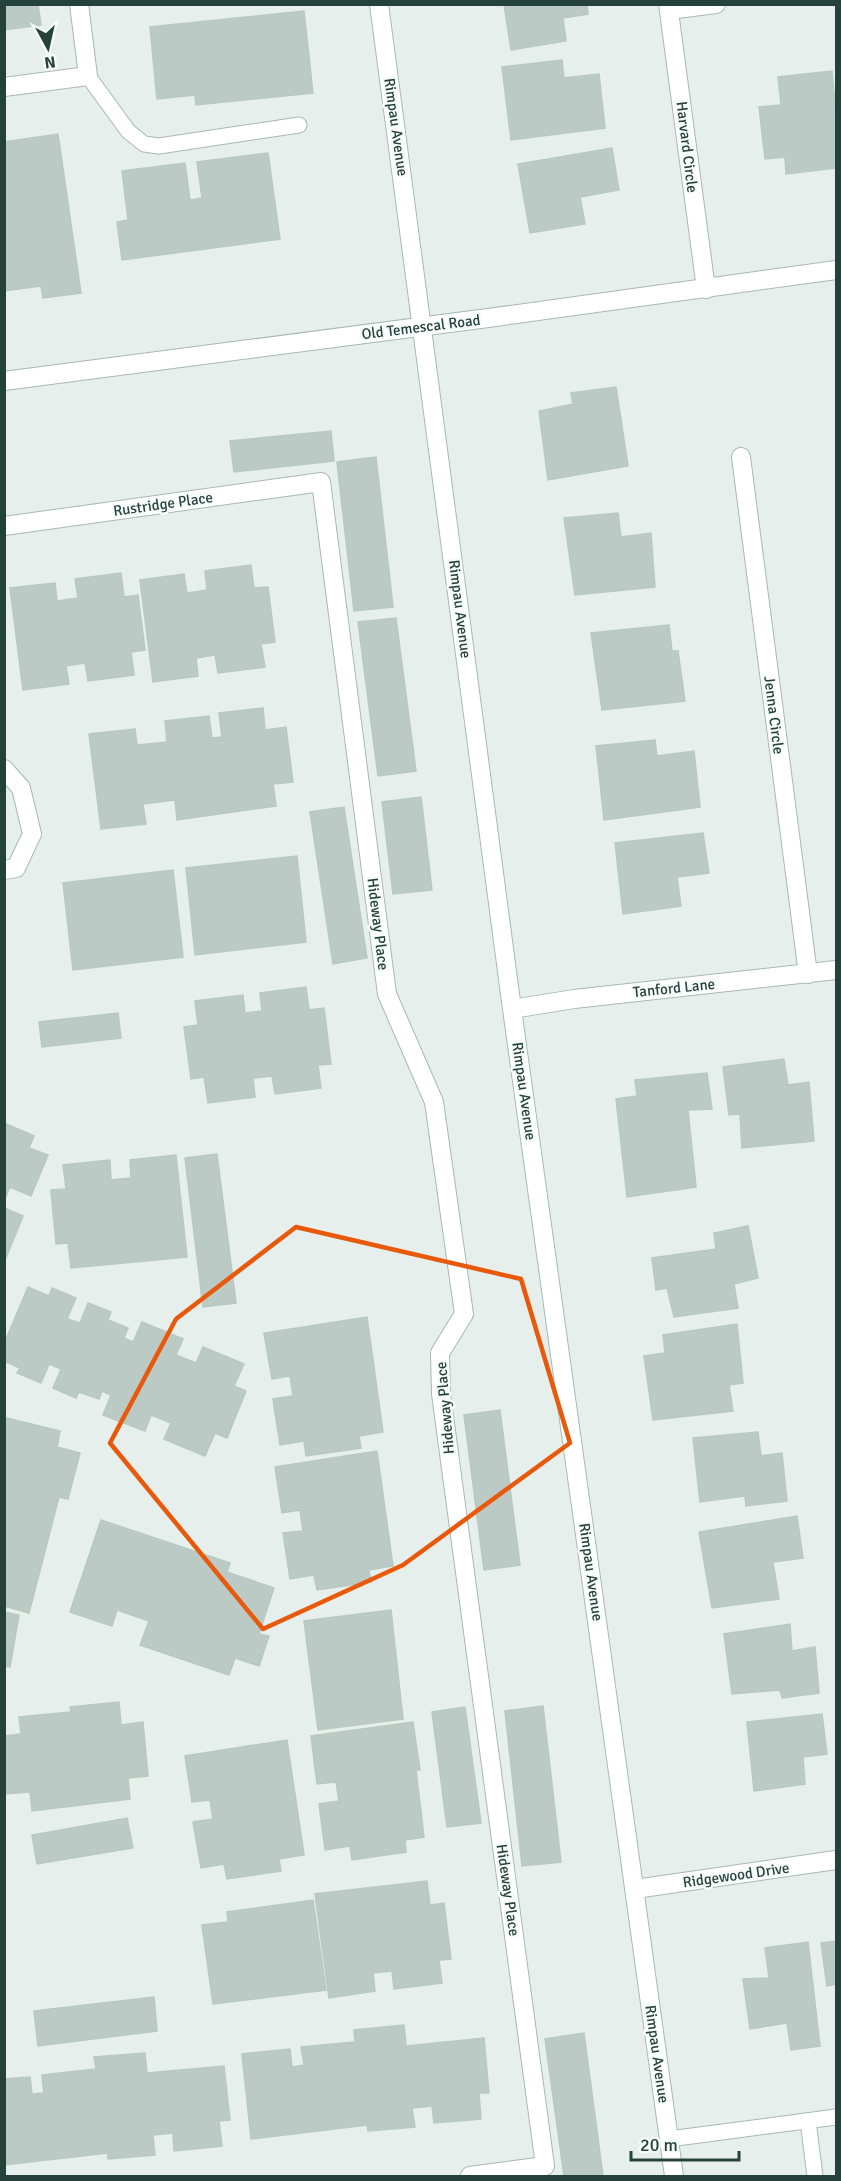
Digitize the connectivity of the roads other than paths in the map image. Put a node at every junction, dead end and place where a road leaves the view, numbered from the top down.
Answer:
1 (79, 4) edge
2 (379, 4) edge
3 (716, 4) edge
4 (669, 8) edge
5 (88, 76) junction
6 (4, 87) edge
7 (300, 125) dead end
8 (837, 270) edge
9 (706, 288) junction
10 (423, 327) junction
11 (4, 381) edge
12 (741, 457) dead end
13 (321, 482) joint
14 (4, 526) edge
15 (4, 769) edge
16 (4, 870) edge
17 (837, 970) edge
18 (808, 974) junction
19 (512, 1009) junction
20 (837, 1860) edge
21 (635, 1889) junction
22 (837, 2117) edge
23 (808, 2121) junction
24 (669, 2139) junction
25 (470, 2176) edge
26 (674, 2176) edge
27 (815, 2176) edge

1 - 5 street
2 - 10 street, Rimpau Avenue
3 - 4 street
4 - 9 street, Harvard Circle
5 - 6 street
5 - 7 lane
8 - 9 street, Old Temescal Road
9 - 10 street, Old Temescal Road
10 - 11 street, Old Temescal Road
10 - 19 street, Rimpau Avenue
12 - 18 street, Jenna Circle
13 - 14 street, Rustridge Place
13 - 25 street, Hideway Place
15 - 16 street
17 - 18 street, Tanford Lane
18 - 19 street, Tanford Lane
19 - 21 street, Rimpau Avenue
20 - 21 street, Ridgewood Drive
21 - 24 street, Rimpau Avenue
22 - 23 lane
23 - 24 lane
23 - 27 lane
24 - 26 street, Rimpau Avenue

